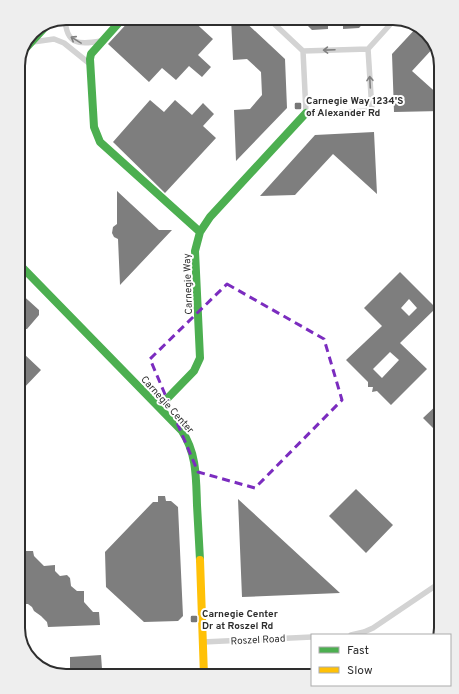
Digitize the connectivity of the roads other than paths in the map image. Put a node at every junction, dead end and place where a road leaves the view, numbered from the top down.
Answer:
1 (66, 25) edge
2 (116, 25) edge
3 (275, 25) edge
4 (390, 25) edge
5 (101, 41) junction
6 (33, 42) edge
7 (368, 49) junction
8 (303, 51) junction
9 (90, 64) junction
10 (306, 113) junction
11 (200, 232) junction
12 (25, 270) edge
13 (159, 407) junction
14 (434, 587) edge
15 (355, 634) edge
16 (311, 637) edge
17 (203, 642) junction
18 (204, 669) edge

5 -> 1 street
2 - 5 main road
3 - 8 street
4 - 7 street
5 - 9 main road
6 - 9 street
7 -> 8 street
10 -> 7 street
8 - 10 street
9 - 11 main road
10 - 11 main road, Carnegie Way
11 - 13 main road, Carnegie Way
12 - 13 main road, Carnegie Center
13 - 17 main road, Carnegie Center
14 - 15 street
16 - 17 street, Roszel Road
17 - 18 main road, Carnegie Center

